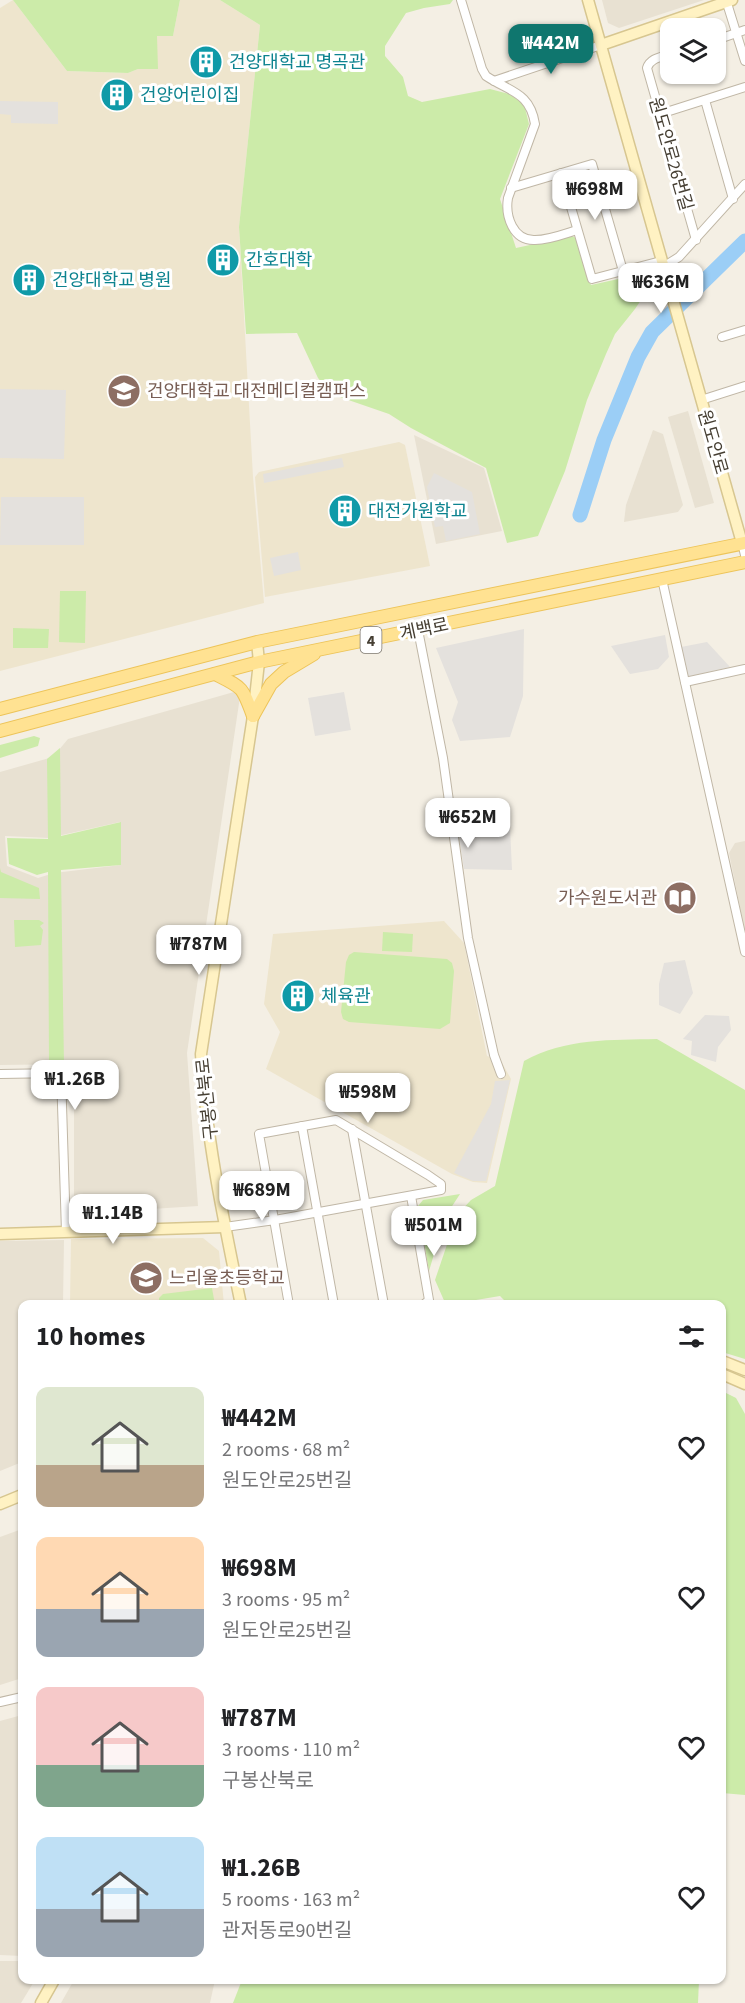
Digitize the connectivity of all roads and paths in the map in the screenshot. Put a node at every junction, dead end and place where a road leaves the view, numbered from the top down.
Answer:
1 (461, 0) edge
2 (588, 0) edge
3 (728, 1) edge
4 (741, 32) edge
5 (726, 37) edge
6 (601, 45) junction
7 (660, 57) edge
8 (745, 61) edge
9 (494, 81) junction
10 (745, 87) edge
11 (705, 100) junction
12 (660, 114) junction
13 (561, 173) junction
14 (745, 184) edge
15 (511, 188) junction
16 (733, 199) junction
17 (577, 230) junction
18 (696, 240) junction
19 (662, 264) junction
20 (623, 272) junction
21 (745, 330) edge
22 (722, 337) dead end
23 (745, 386) edge
24 (701, 400) junction
25 (744, 547) edge
26 (745, 562) edge
27 (662, 579) junction
28 (418, 630) junction
29 (257, 642) junction
30 (320, 650) junction
31 (259, 662) junction
32 (745, 669) edge
33 (215, 674) junction
34 (685, 682) junction
35 (0, 710) edge
36 (253, 716) junction
37 (0, 731) edge
38 (745, 952) edge
39 (0, 1074) edge
40 (501, 1074) dead end
41 (302, 1126) junction
42 (352, 1130) junction
43 (411, 1196) junction
44 (366, 1204) junction
45 (317, 1213) junction
46 (275, 1220) junction
47 (225, 1227) junction
48 (66, 1232) junction
49 (0, 1234) edge
50 (240, 1300) edge
51 (288, 1300) edge
52 (333, 1300) edge
53 (383, 1300) edge
54 (429, 1300) edge
55 (726, 1363) edge
56 (745, 1370) edge
57 (726, 1376) edge
58 (745, 1384) edge
59 (18, 1497) edge
60 (0, 1504) edge
61 (18, 1697) edge
62 (0, 1702) edge
63 (52, 1984) edge
64 (41, 2003) edge

1 - 9 street
2 - 6 street
3 - 4 street
3 - 6 street
4 - 5 street
4 - 8 street
6 - 9 street
6 - 19 street
7 - 12 street, 원도안로26번길
9 - 15 street
10 - 11 street
11 - 12 street
11 - 16 street
12 - 18 street, 원도안로26번길
13 - 15 street
13 - 17 street
13 - 20 street
14 - 16 street, 원도안로26번길
15 - 17 street
16 - 18 street, 원도안로26번길
17 - 20 street, 원도안로26번길
18 - 19 street, 원도안로26번길
19 - 20 street, 원도안로26번길
19 - 24 street, 원도안로
21 - 22 street
23 - 24 street
24 - 25 street, 원도안로
25 - 29 main road, 계백로 / 4
26 - 27 main road, 계백로 / 4
27 - 28 main road, 계백로 / 4
27 - 34 street
28 - 30 main road, 계백로 / 4
28 - 40 street
29 - 31 street, 구봉산북로
29 - 35 main road, 계백로 / 4
30 - 31 main road, 계백로 / 4
30 - 36 main road
31 - 33 main road, 계백로 / 4
31 - 36 street, 구봉산북로
32 - 34 street
33 - 36 main road
33 - 37 main road, 계백로 / 4
34 - 38 street
36 - 47 street, 구봉산북로
39 - 48 street
41 - 42 street
41 - 45 street
41 - 46 street
42 - 43 street
42 - 44 street
43 - 44 street
43 - 54 street
44 - 45 street
44 - 53 street
45 - 46 street
45 - 52 street
46 - 47 street
46 - 51 street
47 - 48 street
47 - 50 street, 구봉산북로
48 - 49 street
55 - 56 street
57 - 58 street
59 - 60 street
61 - 62 street
63 - 64 street

